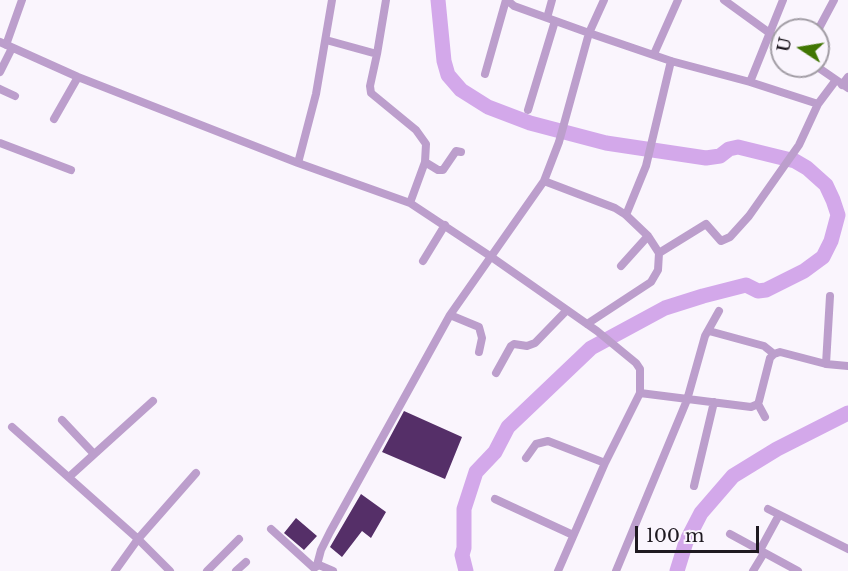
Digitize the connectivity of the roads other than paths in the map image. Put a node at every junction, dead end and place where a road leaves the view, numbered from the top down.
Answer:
1 (22, 0) edge
2 (332, 0) edge
3 (386, 0) edge
4 (506, 0) edge
5 (552, 0) edge
6 (604, 0) edge
7 (678, 0) edge
8 (725, 0) edge
9 (783, 0) edge
10 (834, 0) edge
11 (824, 18) edge
12 (551, 19) junction
13 (589, 33) junction
14 (769, 33) junction
15 (326, 40) junction
16 (6, 45) edge
17 (377, 54) junction
18 (654, 54) junction
19 (671, 61) junction
20 (0, 72) edge
21 (485, 74) dead end
22 (830, 74) edge
23 (78, 78) junction
24 (750, 82) junction
25 (844, 83) edge
26 (0, 89) edge
27 (15, 96) dead end
28 (818, 104) junction
29 (528, 110) dead end
30 (54, 119) dead end
31 (0, 143) edge
32 (461, 152) dead end
33 (425, 162) junction
34 (298, 163) junction
35 (71, 170) dead end
36 (544, 181) junction
37 (410, 203) junction
38 (626, 215) junction
39 (445, 225) junction
40 (648, 236) junction
41 (659, 253) junction
42 (490, 256) junction
43 (423, 261) dead end
44 (621, 266) dead end
45 (830, 296) dead end
46 (567, 310) junction
47 (718, 311) dead end
48 (450, 315) junction
49 (587, 324) junction
50 (709, 331) junction
51 (479, 352) dead end
52 (774, 354) junction
53 (826, 364) junction
54 (848, 366) edge
55 (496, 373) dead end
56 (640, 393) junction
57 (687, 400) junction
58 (153, 401) dead end
59 (714, 402) junction
60 (758, 404) junction
61 (765, 417) dead end
62 (62, 420) dead end
63 (12, 427) dead end
64 (94, 454) junction
65 (526, 458) dead end
66 (605, 463) junction
67 (196, 473) dead end
68 (69, 477) junction
69 (694, 486) dead end
70 (495, 499) dead end
71 (768, 509) dead end
72 (779, 515) junction
73 (271, 529) dead end
74 (730, 534) dead end
75 (573, 535) junction
76 (138, 539) junction
77 (239, 539) dead end
78 (848, 549) edge
79 (762, 551) junction
80 (246, 562) dead end
81 (314, 568) edge
82 (794, 570) edge
83 (116, 571) edge
84 (170, 571) edge
85 (207, 571) edge
86 (237, 571) edge
87 (333, 571) edge
88 (558, 571) edge
89 (616, 571) edge
90 (753, 571) edge

1 - 16 street
2 - 15 street
3 - 17 street
4 - 12 street
4 - 21 street
5 - 12 street
6 - 13 street
7 - 18 street
8 - 14 street
9 - 14 street
10 - 11 street
12 - 13 street
12 - 29 street
13 - 18 street
13 - 36 street
14 - 24 street
15 - 17 street
15 - 34 street
16 - 20 street
16 - 23 street
17 - 33 street
18 - 19 street
19 - 24 street
19 - 38 street
22 - 25 street
23 - 30 street
23 - 34 street
24 - 28 street
25 - 28 street
26 - 27 street
28 - 41 street
31 - 35 street
32 - 33 street
33 - 37 street
34 - 37 street
36 - 38 street
36 - 42 street
37 - 39 street
38 - 40 street
39 - 42 street
39 - 43 street
40 - 41 street
40 - 44 street
41 - 49 street
42 - 46 street
42 - 48 street
45 - 53 street
46 - 49 street
46 - 55 street
47 - 50 street
48 - 51 street
48 - 81 street
49 - 56 street
50 - 52 street
50 - 57 street
52 - 53 street
52 - 60 street
53 - 54 street
56 - 57 street
56 - 66 street
57 - 59 street
57 - 89 street
58 - 64 street
59 - 60 street
59 - 69 street
60 - 61 street
62 - 64 street
63 - 68 street
64 - 68 street
65 - 66 street
66 - 75 street
67 - 76 street
68 - 76 street
70 - 75 street
71 - 72 street
72 - 78 street
72 - 79 street
73 - 81 street
74 - 79 street
75 - 88 street
76 - 83 street
76 - 84 street
77 - 85 street
79 - 82 street
79 - 90 street
80 - 86 street
81 - 87 street

